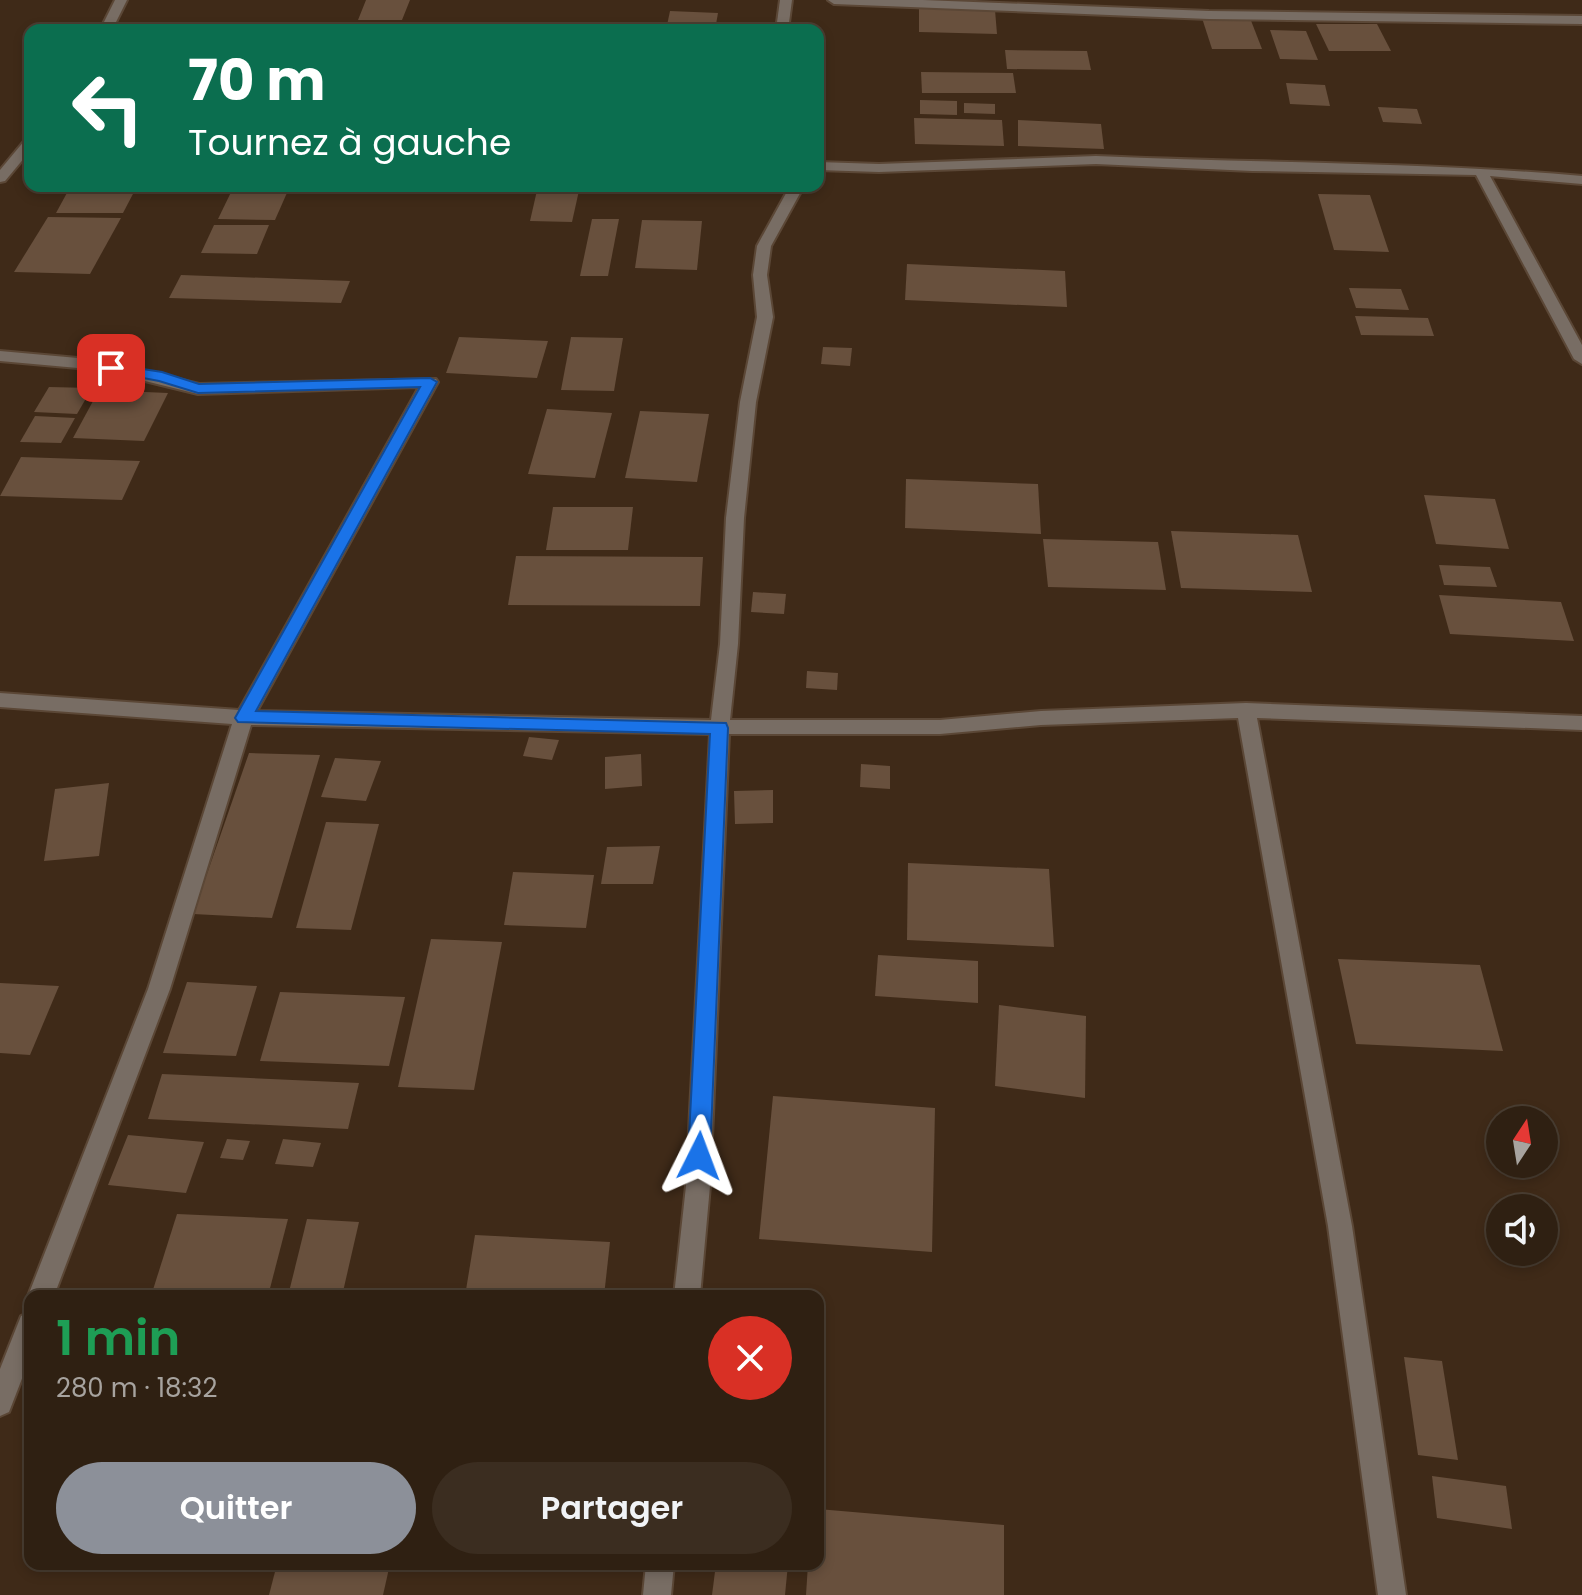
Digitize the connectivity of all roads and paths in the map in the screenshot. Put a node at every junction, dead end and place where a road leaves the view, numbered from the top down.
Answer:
1 (121, 0) edge
2 (786, 0) edge
3 (834, 0) edge
4 (1438, 0) edge
5 (1120, 6) edge
6 (1445, 19) junction
7 (1582, 20) edge
8 (109, 24) edge
9 (783, 24) edge
10 (24, 150) edge
11 (824, 166) edge
12 (1481, 171) junction
13 (0, 178) edge
14 (1582, 180) edge
15 (794, 192) edge
16 (0, 356) edge
17 (1582, 359) edge
18 (0, 700) edge
19 (1246, 710) junction
20 (244, 718) junction
21 (1582, 723) edge
22 (720, 728) junction
23 (43, 1290) edge
24 (688, 1290) edge
25 (24, 1341) edge
26 (0, 1403) edge
27 (659, 1570) edge
28 (657, 1595) edge
29 (1392, 1595) edge

1 - 8 street
2 - 9 street
3 - 5 street
4 - 6 street
5 - 6 street
6 - 7 street
10 - 13 street
11 - 12 street
12 - 14 street
12 - 17 street
15 - 22 street
16 - 20 street
18 - 20 street
19 - 21 street
19 - 22 street
19 - 29 street
20 - 22 street
20 - 23 street
22 - 24 street
25 - 26 street
27 - 28 street

